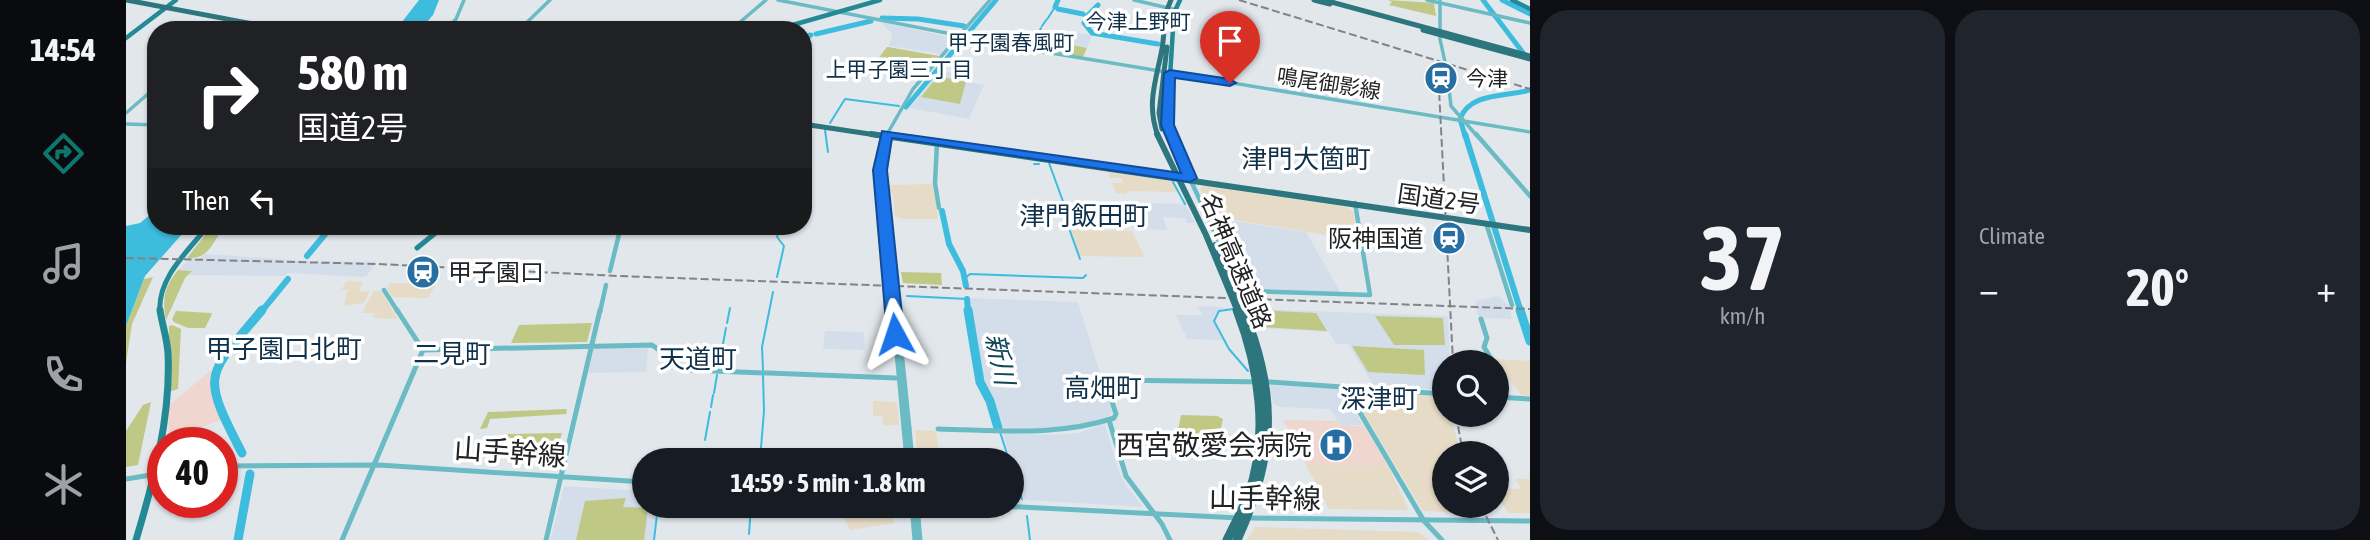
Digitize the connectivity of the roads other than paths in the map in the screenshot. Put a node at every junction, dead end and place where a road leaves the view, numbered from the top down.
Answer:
1 (176, 0) edge
2 (464, 0) edge
3 (551, 0) edge
4 (766, 0) edge
5 (778, 0) edge
6 (882, 0) edge
7 (990, 0) edge
8 (1134, 0) edge
9 (1322, 0) edge
10 (1427, 0) edge
11 (1512, 0) edge
12 (126, 1) edge
13 (1440, 1) edge
14 (1176, 4) edge
15 (1340, 6) junction
16 (166, 8) junction
17 (1530, 9) edge
18 (841, 13) junction
19 (149, 21) edge
20 (230, 21) edge
21 (454, 21) edge
22 (530, 21) edge
23 (741, 21) edge
24 (810, 21) edge
25 (812, 21) edge
26 (147, 22) edge
27 (1530, 23) edge
28 (1438, 32) junction
29 (962, 37) junction
30 (126, 38) edge
31 (1527, 56) edge
32 (1170, 73) junction
33 (147, 95) edge
34 (126, 113) edge
35 (1463, 120) junction
36 (126, 124) edge
37 (812, 124) edge
38 (147, 125) edge
39 (1530, 132) edge
40 (887, 135) junction
41 (936, 144) junction
42 (1191, 180) junction
43 (1530, 196) edge
44 (1356, 204) junction
45 (939, 208) dead end
46 (1490, 224) junction
47 (1530, 229) edge
48 (201, 235) edge
49 (432, 235) edge
50 (619, 235) edge
51 (416, 247) dead end
52 (610, 271) dead end
53 (606, 285) dead end
54 (384, 290) dead end
55 (1512, 305) dead end
56 (1481, 319) dead end
57 (592, 344) junction
58 (423, 350) junction
59 (1486, 350) edge
60 (896, 378) dead end
61 (1345, 388) junction
62 (1432, 393) edge
63 (1509, 398) edge
64 (1530, 399) edge
65 (1109, 420) junction
66 (164, 427) edge
67 (938, 429) dead end
68 (908, 448) edge
69 (238, 465) edge
70 (373, 465) junction
71 (147, 476) edge
72 (560, 476) junction
73 (126, 479) edge
74 (632, 481) edge
75 (147, 502) edge
76 (1024, 508) edge
77 (1157, 516) junction
78 (913, 518) edge
79 (919, 518) edge
80 (1530, 521) edge
81 (1424, 522) junction
82 (135, 540) edge
83 (342, 540) edge
84 (546, 540) edge
85 (915, 540) edge
86 (920, 540) edge
87 (1171, 540) edge
88 (1227, 540) edge
89 (1237, 540) edge
90 (1441, 540) edge

1 - 16 main road
2 - 21 street
3 - 22 street
4 - 23 street
5 - 18 street, 鳴尾御影線
6 - 18 main road
7 - 29 street
8 - 14 street
9 - 15 highway
9 - 15 highway
9 - 31 highway, bridge
10 - 13 street
11 - 17 main road
12 - 16 highway
13 - 27 street
13 - 28 street
14 - 32 main road
14 - 88 highway, 名神高速道路, bridge
14 - 89 highway, 名神高速道路, bridge
15 - 28 highway
16 - 19 main road
16 - 20 highway
18 - 24 main road
18 - 25 main road
18 - 29 street, 鳴尾御影線
26 - 30 main road
28 - 31 highway
28 - 35 street
29 - 32 street, 鳴尾御影線
29 - 40 street
32 - 35 street, 鳴尾御影線
32 - 42 main road
33 - 34 street
35 - 39 street, 鳴尾御影線
35 - 43 street
36 - 38 street
37 - 40 highway, 国道2号
40 - 41 highway, 国道2号
40 - 42 highway, 国道2号
40 - 68 street, bridge
41 - 42 highway, 国道2号
41 - 45 street
42 - 44 highway, 国道2号
42 - 44 street
44 - 46 highway, 国道2号
46 - 47 highway, 国道2号
46 - 55 street
48 - 66 main road
49 - 51 main road
50 - 52 street
53 - 57 street
54 - 58 street
56 - 59 street
57 - 58 street
57 - 60 street
57 - 72 street
58 - 70 street
61 - 62 street
61 - 65 street
61 - 81 street
63 - 64 street
65 - 67 street
65 - 77 street
69 - 70 street, 山手幹線
70 - 72 street, 山手幹線
70 - 83 street
71 - 73 street
72 - 74 street, 山手幹線
72 - 84 street
75 - 82 main road
76 - 77 street, 山手幹線
77 - 81 street, 山手幹線
77 - 87 street
78 - 85 street
79 - 86 street
80 - 81 street, 山手幹線
81 - 90 street

